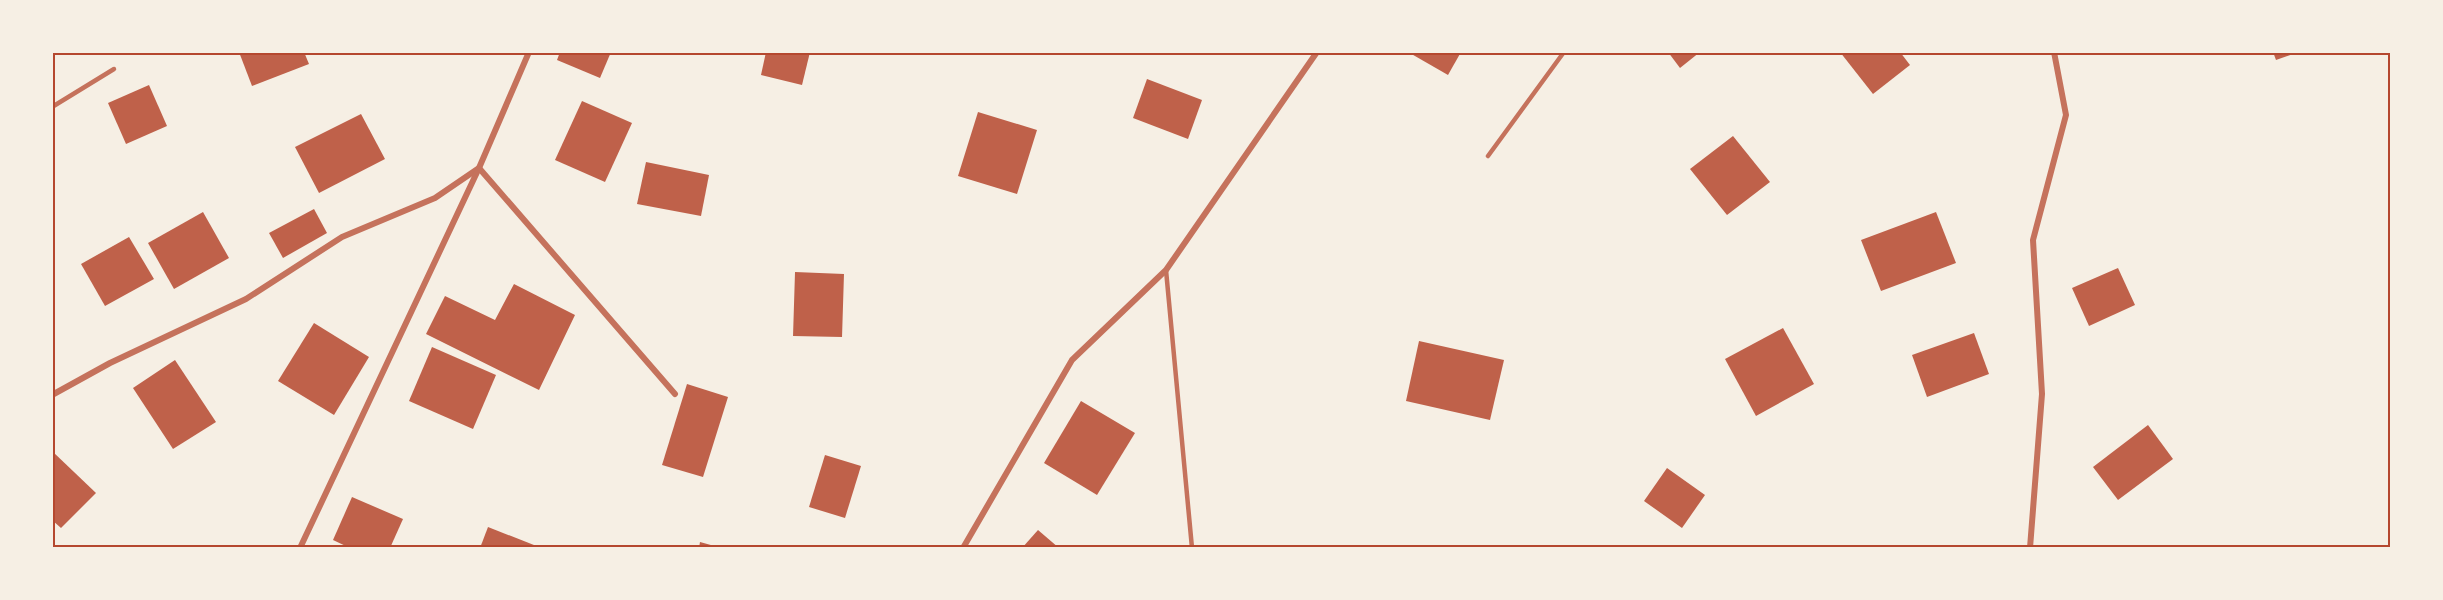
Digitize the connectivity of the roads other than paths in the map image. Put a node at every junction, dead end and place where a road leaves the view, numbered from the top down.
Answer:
1 (529, 52) edge
2 (1317, 52) edge
3 (1564, 52) edge
4 (2054, 52) edge
5 (114, 69) dead end
6 (52, 107) edge
7 (1488, 156) dead end
8 (479, 168) junction
9 (1166, 270) junction
10 (675, 394) dead end
11 (52, 395) edge
12 (300, 548) edge
13 (963, 548) edge
14 (1192, 548) edge
15 (2030, 548) edge

1 - 8 street
2 - 9 street
3 - 7 lane
4 - 15 street
5 - 6 lane
8 - 10 street
8 - 11 street
8 - 12 street
9 - 13 street
9 - 14 lane

